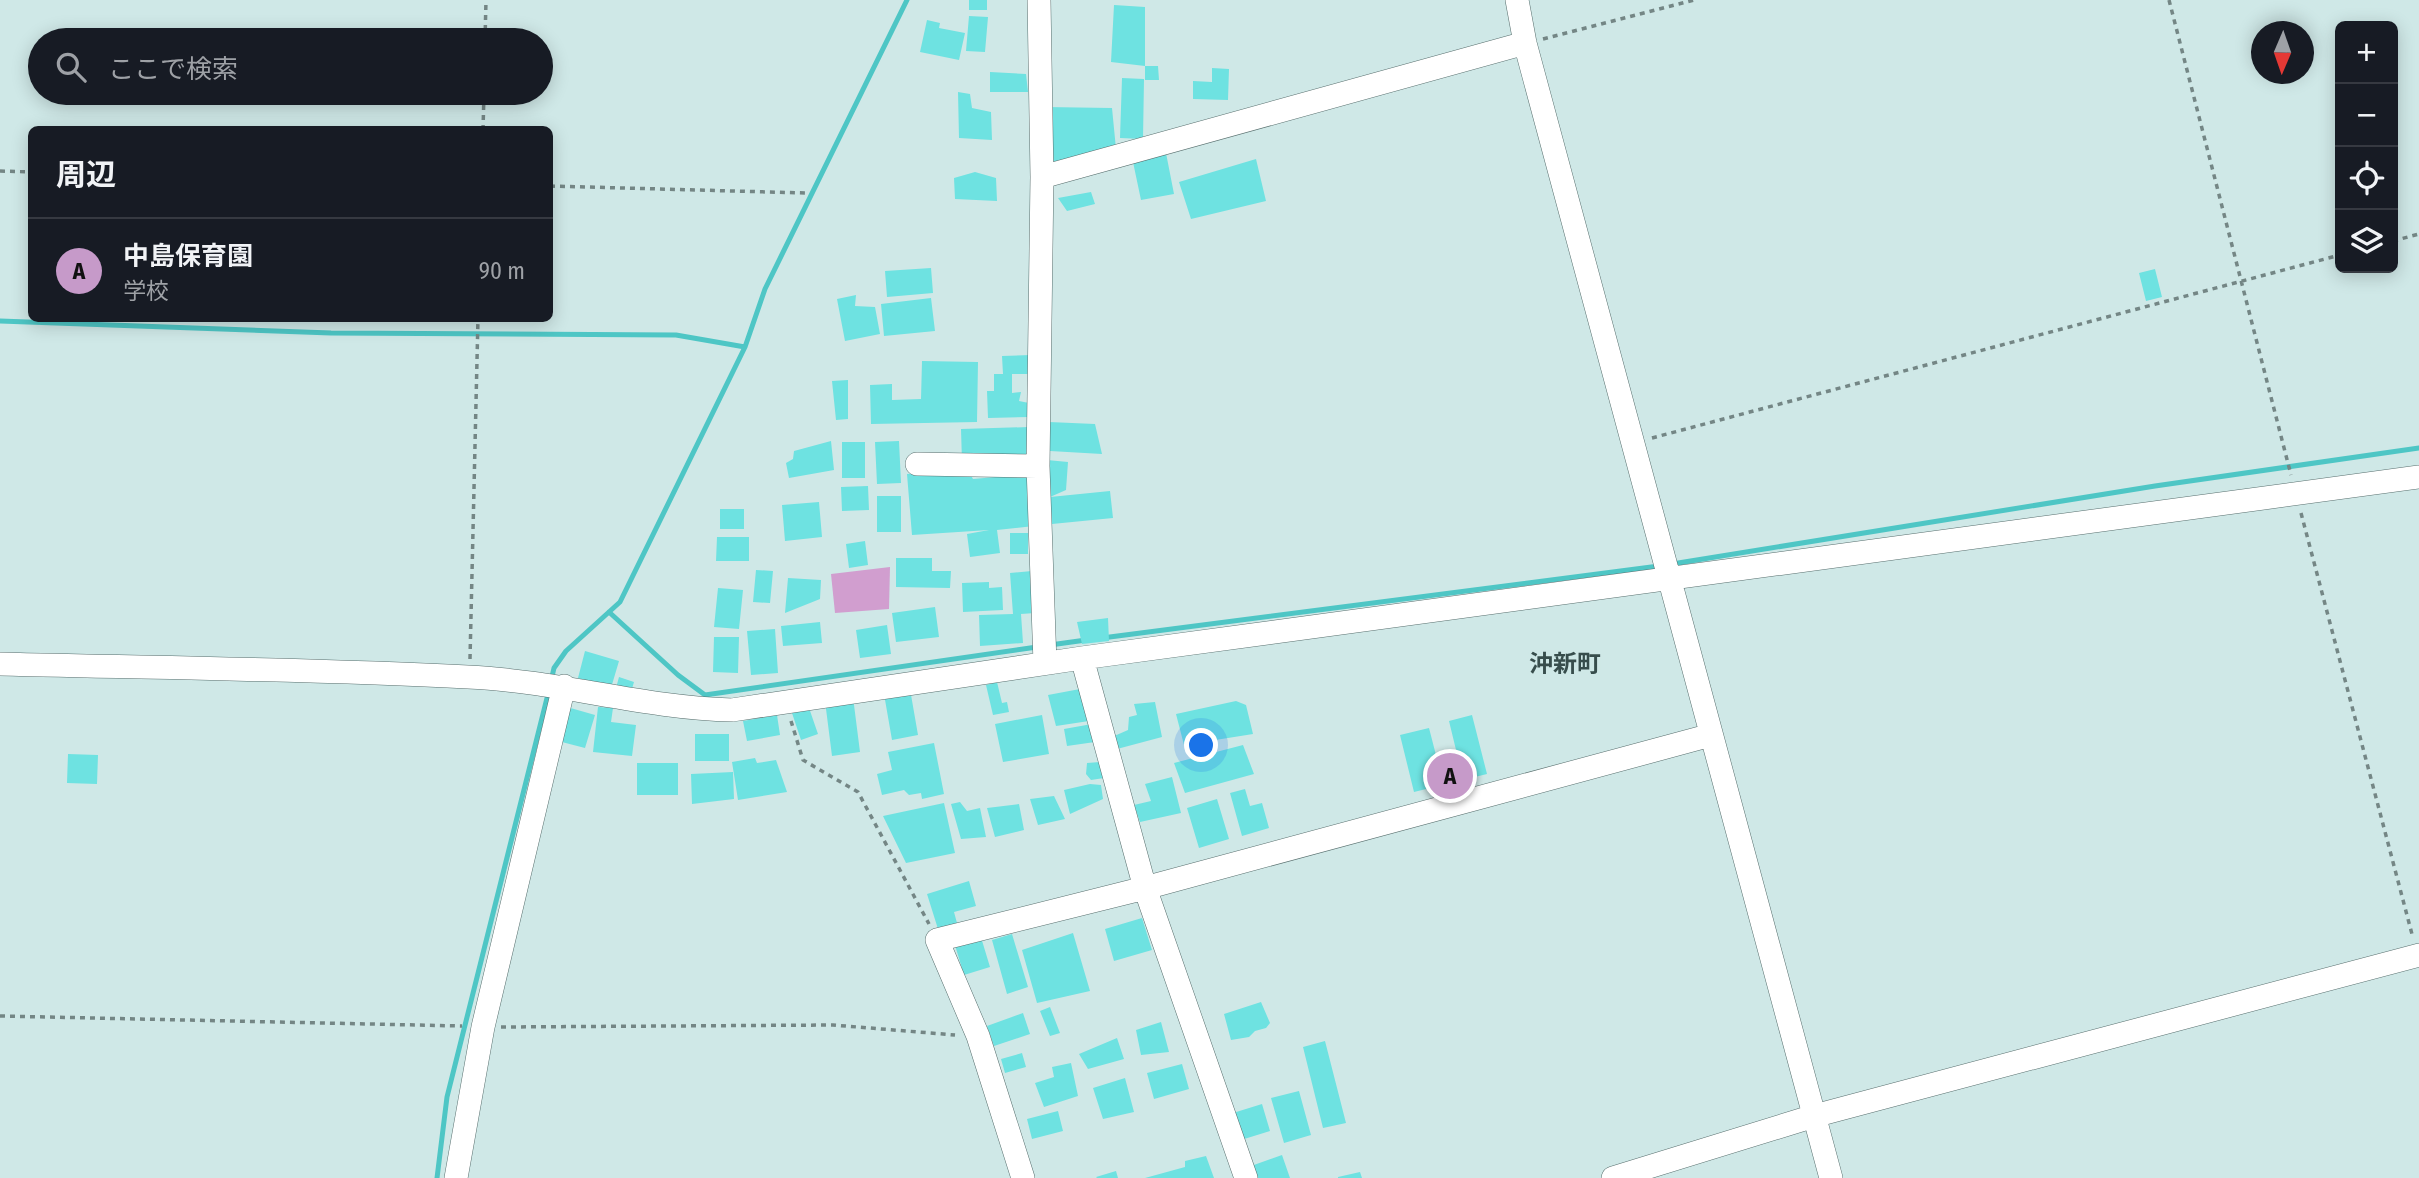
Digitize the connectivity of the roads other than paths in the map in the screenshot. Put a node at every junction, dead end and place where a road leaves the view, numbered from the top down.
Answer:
1 (1039, 0) edge
2 (1517, 0) edge
3 (1525, 43) junction
4 (1042, 177) junction
5 (917, 464) dead end
6 (1038, 466) junction
7 (2419, 477) edge
8 (1669, 579) junction
9 (1082, 658) junction
10 (1045, 663) junction
11 (0, 664) edge
12 (564, 686) junction
13 (1711, 735) junction
14 (1145, 888) junction
15 (2418, 955) edge
16 (1814, 1115) junction
17 (456, 1178) edge
18 (1023, 1178) edge
19 (1246, 1178) edge
20 (1613, 1178) edge
21 (1831, 1178) edge

1 - 4 street
2 - 3 street
3 - 4 street
3 - 8 street
4 - 6 street
5 - 6 street
6 - 10 street
7 - 8 street
8 - 9 street
8 - 13 street
9 - 10 street
9 - 14 street
10 - 12 street
11 - 12 street
12 - 17 street
13 - 14 street
13 - 16 street
14 - 18 street
14 - 19 street
15 - 16 street
16 - 20 street
16 - 21 street

